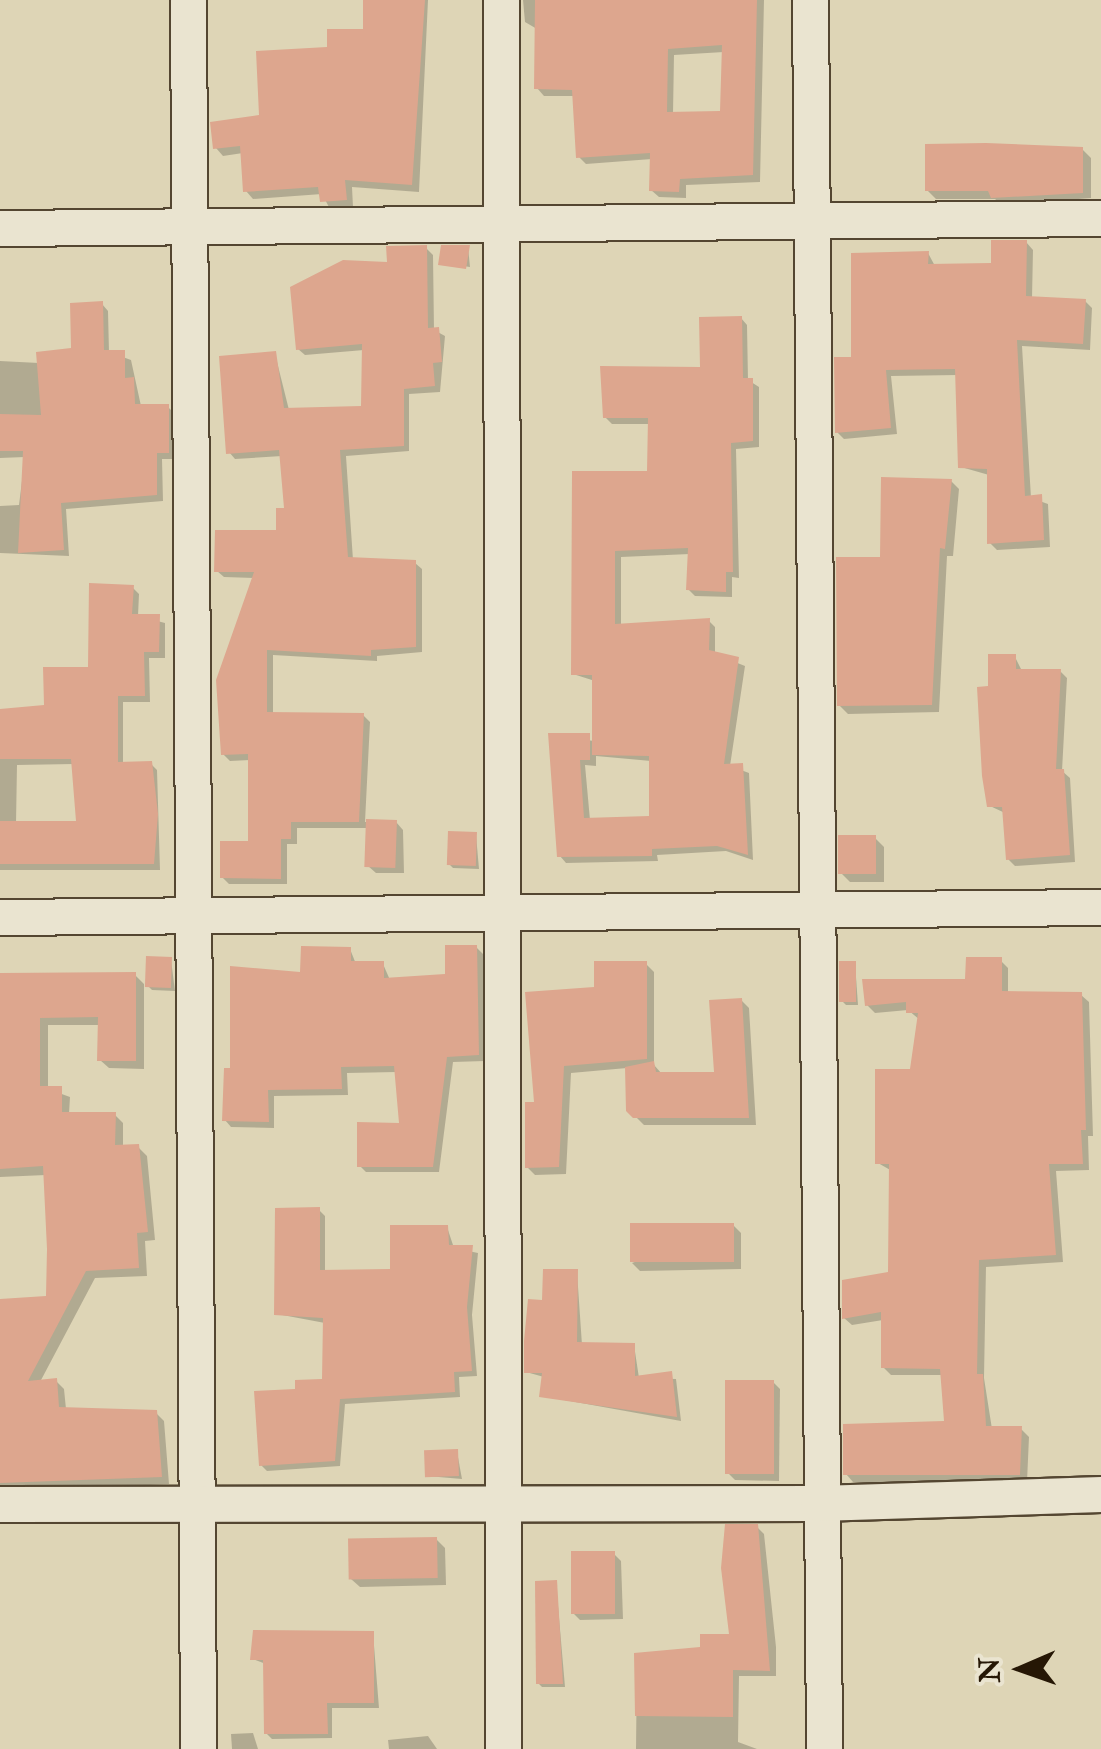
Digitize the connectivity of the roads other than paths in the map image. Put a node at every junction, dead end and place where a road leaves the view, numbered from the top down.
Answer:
1 (188, 0) edge
2 (501, 0) edge
3 (810, 0) edge
4 (1101, 218) edge
5 (813, 221) junction
6 (502, 222) junction
7 (189, 227) junction
8 (0, 228) edge
9 (1101, 907) edge
10 (815, 914) junction
11 (503, 916) junction
12 (0, 917) edge
13 (196, 918) junction
14 (1101, 1494) edge
15 (507, 1499) junction
16 (197, 1501) junction
17 (818, 1503) junction
18 (0, 1504) edge
19 (198, 1749) edge
20 (502, 1749) edge
21 (824, 1749) edge

1 - 7 street
2 - 6 street
3 - 5 street
4 - 5 street
5 - 6 street
5 - 10 street
6 - 7 street
6 - 11 street
7 - 8 street
7 - 13 street
9 - 10 street
10 - 11 street
10 - 17 street
11 - 13 street
11 - 15 street
12 - 13 street
13 - 16 street
14 - 17 street
15 - 16 street
15 - 17 street
15 - 20 street
16 - 18 street
16 - 19 street
17 - 21 street

